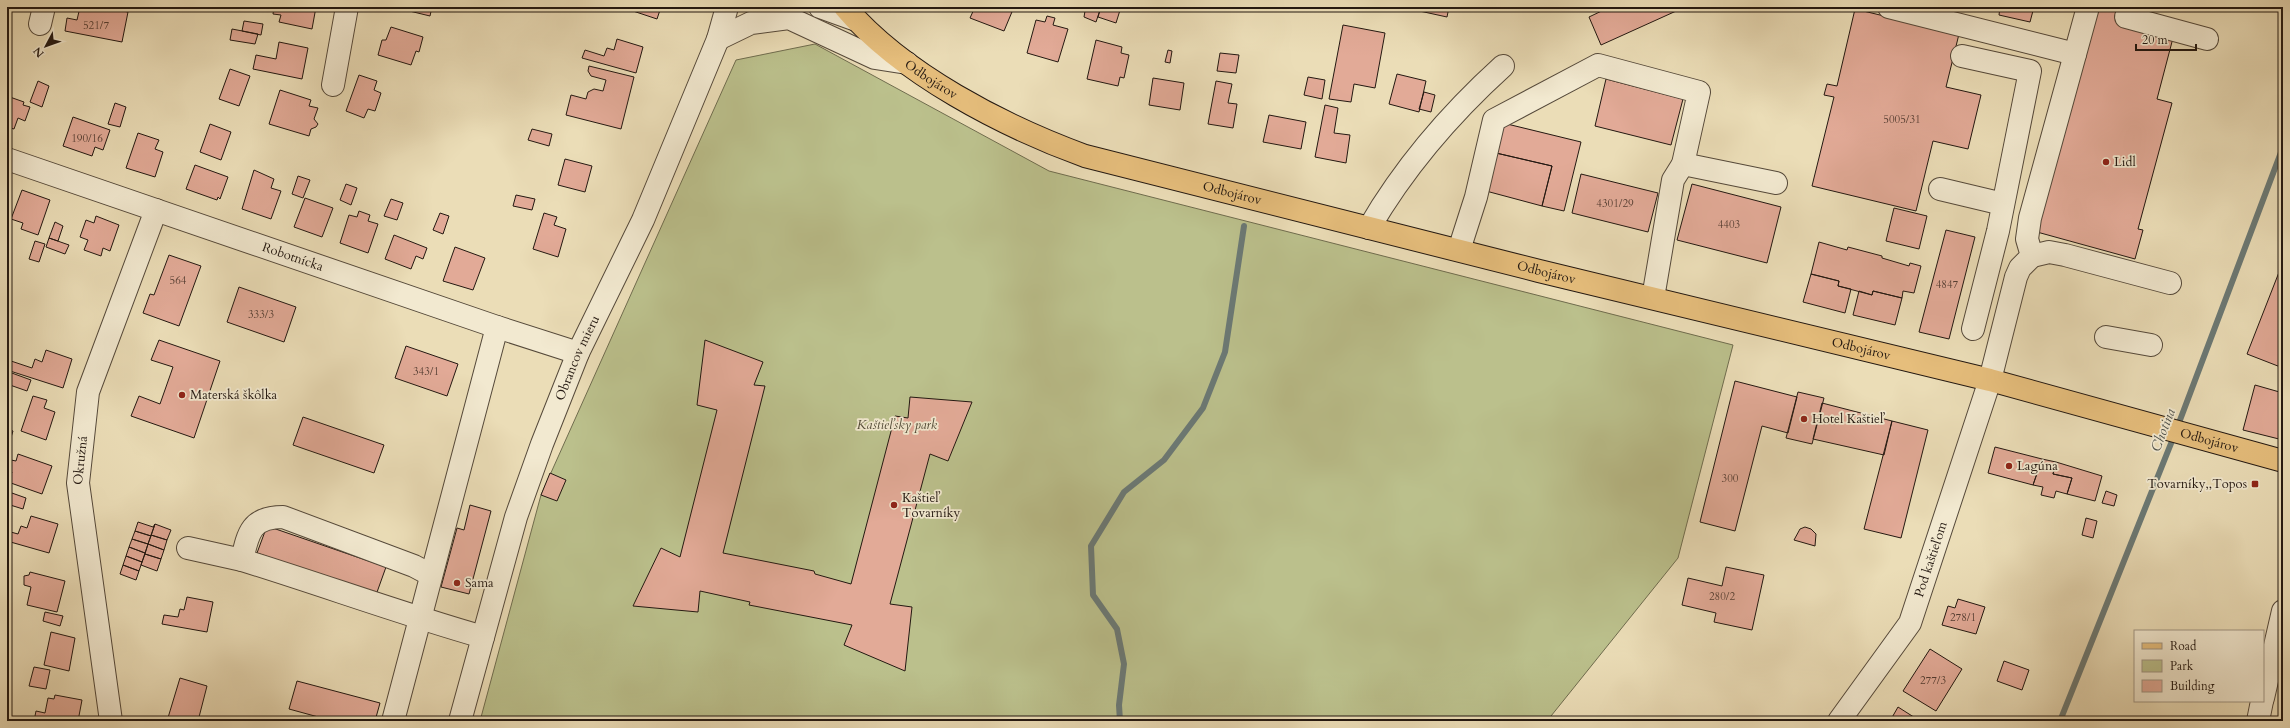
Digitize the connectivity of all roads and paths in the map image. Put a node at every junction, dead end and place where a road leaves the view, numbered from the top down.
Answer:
1 (347, 7) edge
2 (727, 7) edge
3 (820, 7) edge
4 (1889, 7) edge
5 (2088, 7) edge
6 (851, 14) edge
7 (2126, 17) dead end
8 (718, 39) junction
9 (2208, 39) dead end
10 (2075, 54) junction
11 (1962, 56) dead end
12 (907, 63) junction
13 (1503, 66) dead end
14 (334, 85) dead end
15 (7, 158) edge
16 (1683, 164) junction
17 (1776, 184) dead end
18 (1940, 189) dead end
19 (2003, 204) junction
20 (156, 210) junction
21 (1369, 228) junction
22 (1998, 231) junction
23 (2030, 248) junction
24 (1459, 250) junction
25 (2170, 283) dead end
26 (1653, 298) junction
27 (497, 327) junction
28 (1973, 329) dead end
29 (2106, 337) dead end
30 (2151, 344) dead end
31 (578, 353) junction
32 (1990, 380) junction
33 (2283, 461) edge
34 (188, 548) dead end
35 (242, 560) junction
36 (431, 575) junction
37 (2283, 611) edge
38 (420, 619) junction
39 (483, 637) junction
40 (2264, 694) edge
41 (2262, 702) edge
42 (111, 721) edge
43 (393, 721) edge
44 (460, 721) edge
45 (1839, 721) edge
46 (2258, 721) edge

1 - 14 street
2 - 8 street, Obrancov mieru
3 - 6 street
4 - 10 street
5 - 10 street
6 - 12 main road, Odbojárov
7 - 9 street
8 - 12 street
8 - 31 street, Obrancov mieru
10 - 23 street
11 - 19 street
12 - 21 main road, Odbojárov
13 - 21 street
15 - 20 street, Robotnícka
16 - 17 street
16 - 24 street
16 - 26 street
18 - 19 street
19 - 22 street
20 - 27 street, Robotnícka
20 - 42 street, Okružná
21 - 24 main road, Odbojárov
22 - 23 street
22 - 28 street
23 - 25 street
23 - 32 street, Pod kaštieľom
24 - 26 main road, Odbojárov
26 - 32 main road, Odbojárov
27 - 31 street, Robotnícka
27 - 36 street
29 - 30 street
31 - 39 street, Obrancov mieru
32 - 33 main road, Odbojárov
32 - 45 street, Pod kaštieľom
34 - 35 street
35 - 36 street
35 - 38 street
36 - 38 street
37 - 40 street
38 - 39 street
38 - 43 street
39 - 44 street, Obrancov mieru
41 - 46 street

